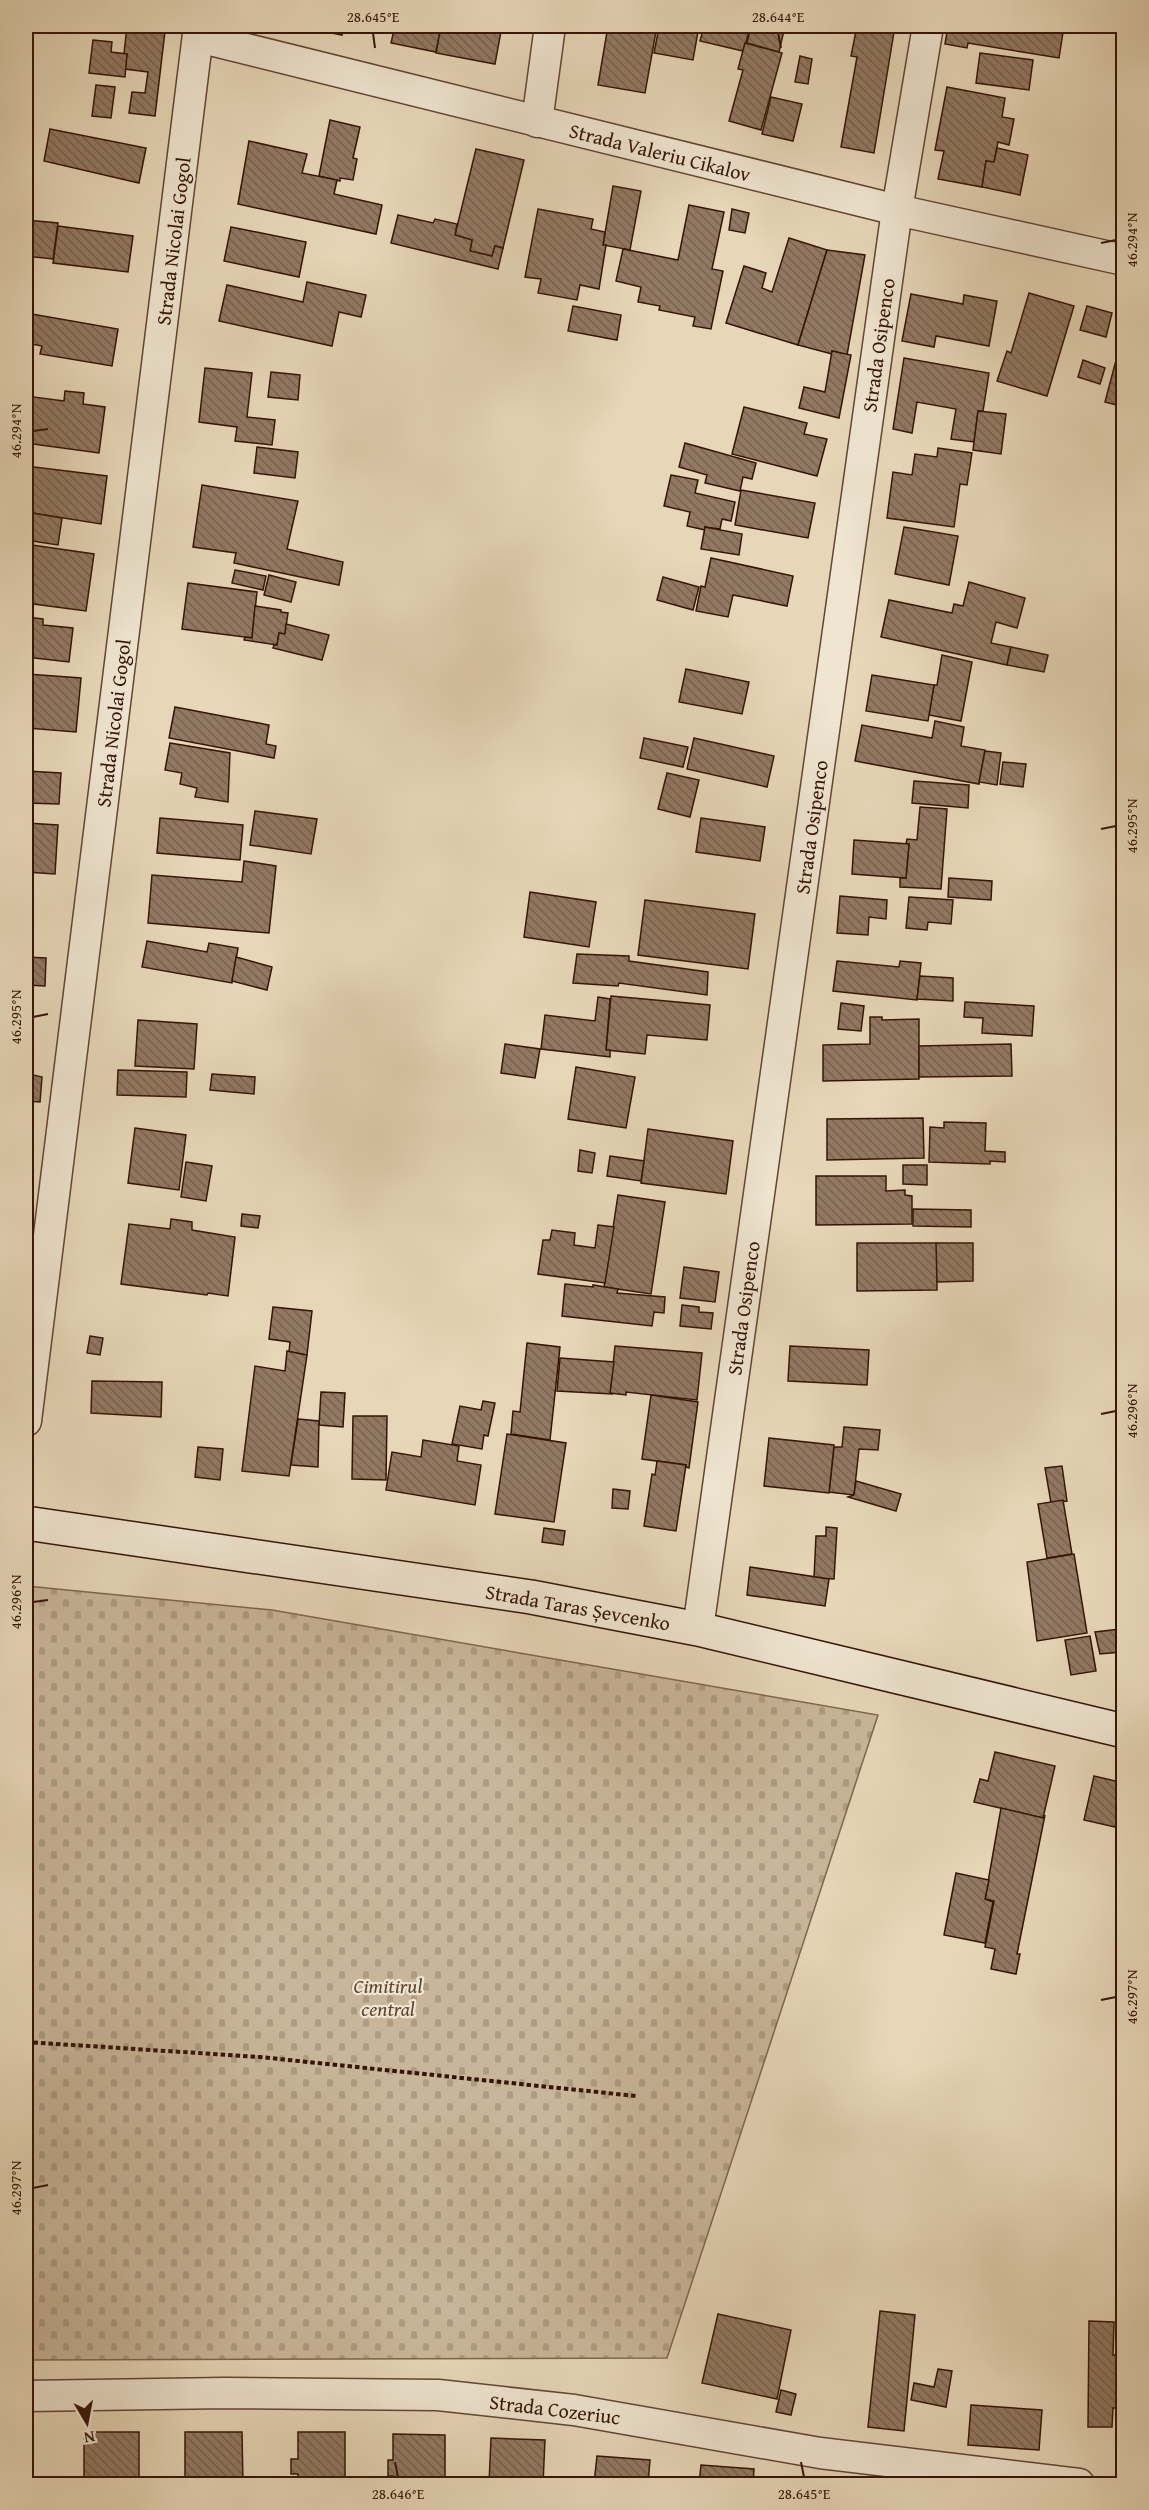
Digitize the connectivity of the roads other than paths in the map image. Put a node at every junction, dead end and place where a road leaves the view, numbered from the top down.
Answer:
1 (550, 26) edge
2 (928, 26) edge
3 (199, 32) edge
4 (537, 122) junction
5 (897, 210) junction
6 (1124, 260) edge
7 (26, 1421) edge
8 (26, 1523) edge
9 (698, 1629) junction
10 (1124, 1731) edge
11 (26, 2396) edge
12 (1079, 2484) edge

1 - 4 street
2 - 5 street, Strada Osipenco
3 - 4 street, Strada Valeriu Cikalov
3 - 7 street, Strada Nicolai Gogol
4 - 5 street, Strada Valeriu Cikalov
5 - 6 street, Strada Valeriu Cikalov
5 - 9 street, Strada Osipenco
8 - 9 main road, Strada Taras Șevcenko
9 - 10 main road, Strada Taras Șevcenko
11 - 12 street, Strada Cozeriuc

